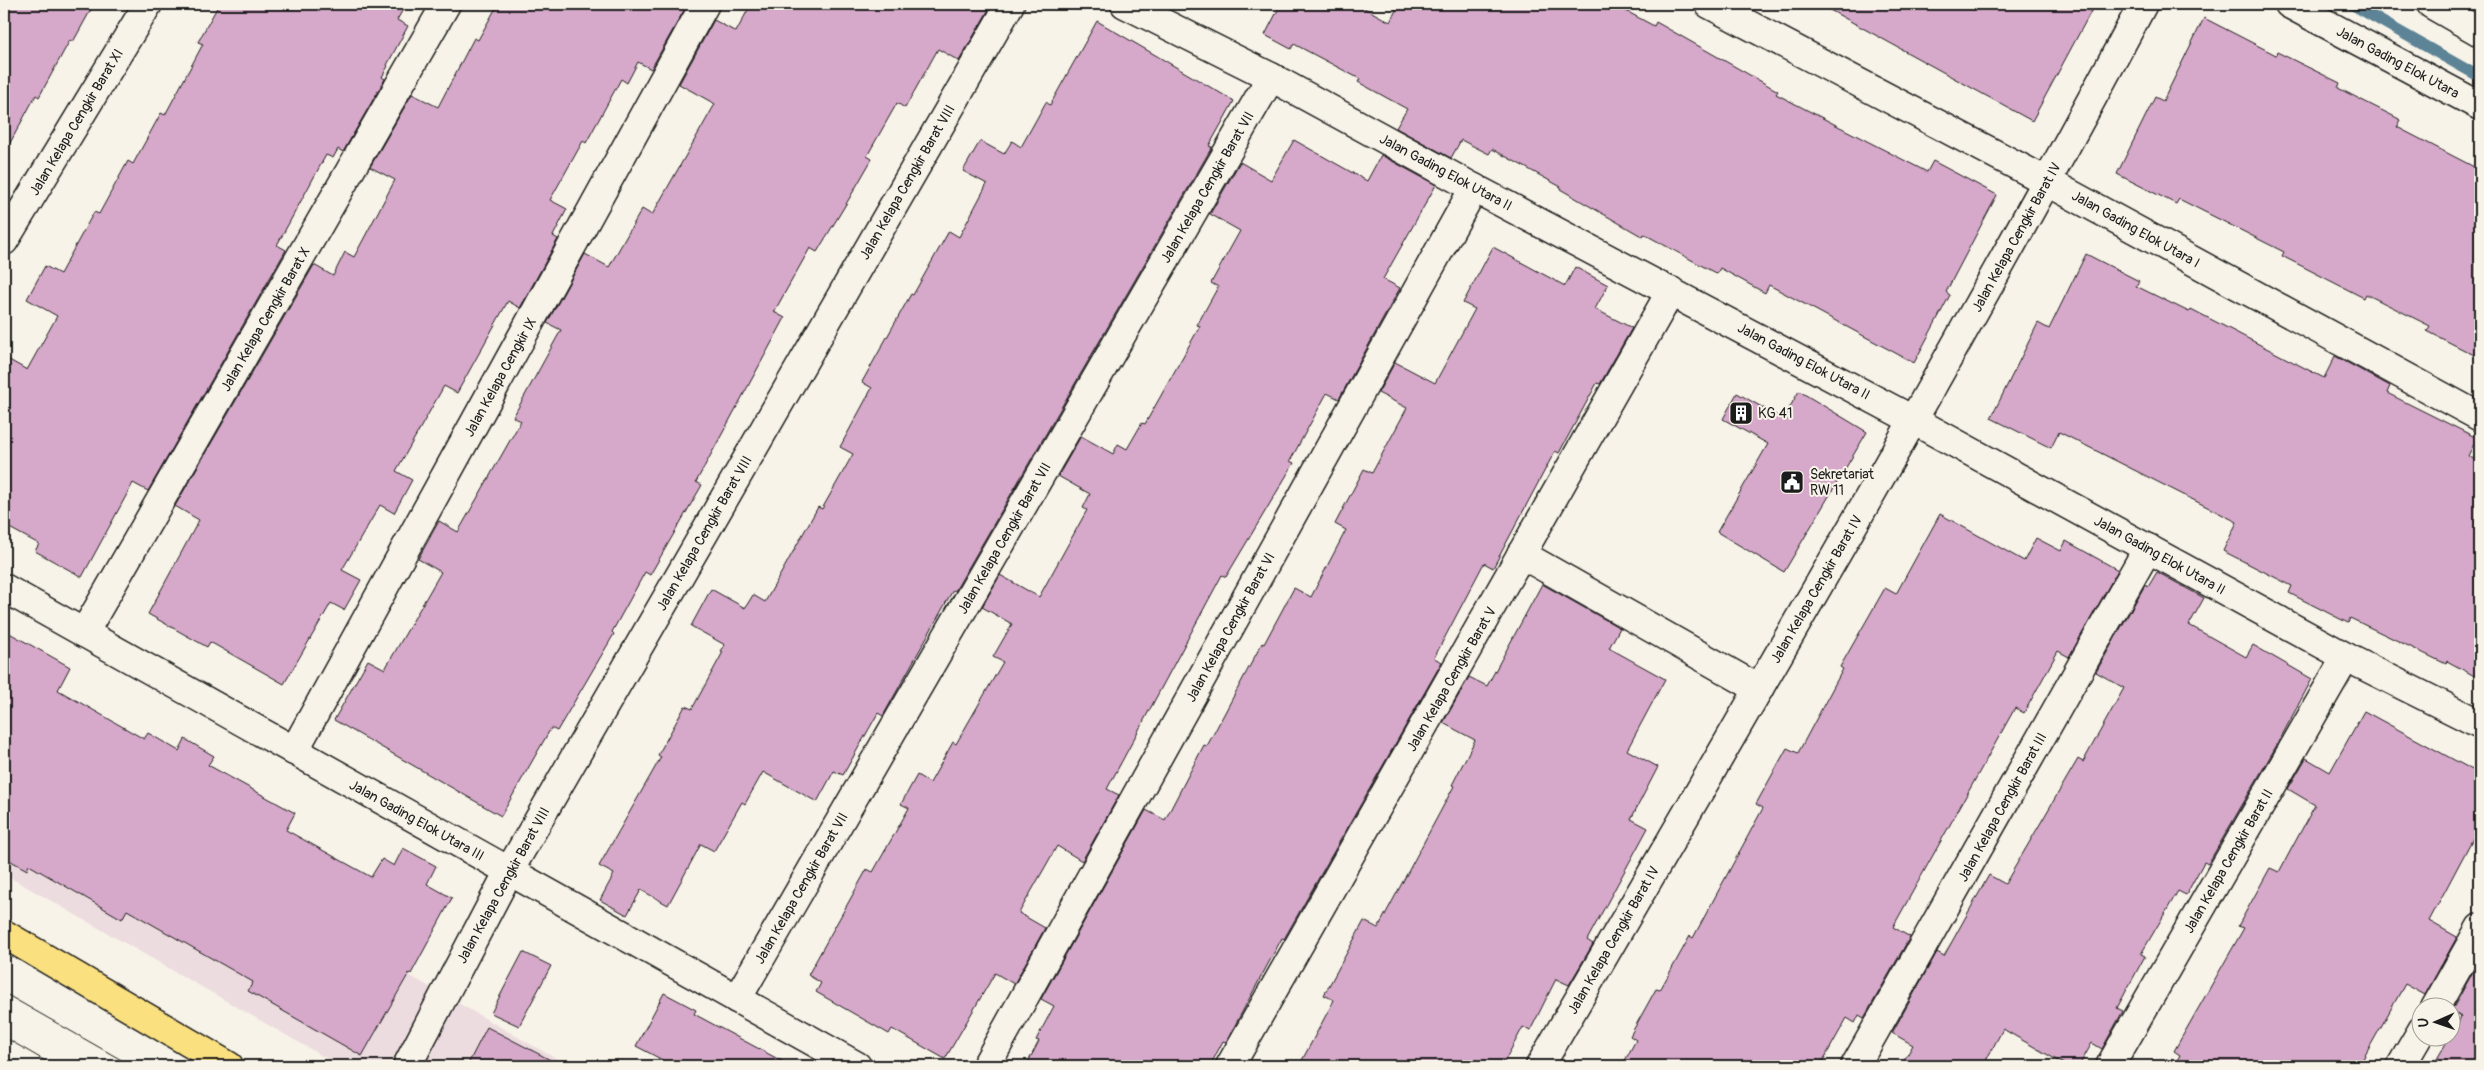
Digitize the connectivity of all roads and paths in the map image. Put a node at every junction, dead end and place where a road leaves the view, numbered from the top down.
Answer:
1 (148, 4) edge
2 (446, 4) edge
3 (705, 4) edge
4 (1010, 4) edge
5 (1125, 4) edge
6 (1709, 4) edge
7 (2143, 4) edge
8 (2289, 4) edge
9 (2430, 4) edge
10 (2480, 32) edge
11 (1271, 77) junction
12 (2480, 106) edge
13 (2048, 182) junction
14 (1474, 188) junction
15 (4, 241) edge
16 (1671, 291) junction
17 (2480, 417) edge
18 (1913, 420) junction
19 (2148, 548) junction
20 (1522, 554) junction
21 (4, 588) edge
22 (84, 633) junction
23 (2346, 657) junction
24 (1759, 689) junction
25 (2480, 724) edge
26 (294, 751) junction
27 (508, 871) junction
28 (2480, 928) edge
29 (4, 934) edge
30 (2441, 998) edge
31 (737, 999) junction
32 (2412, 1047) edge
33 (228, 1066) edge
34 (406, 1066) edge
35 (857, 1066) edge
36 (986, 1066) edge
37 (1230, 1066) edge
38 (1540, 1066) edge
39 (1856, 1066) edge
40 (2110, 1066) edge
41 (2401, 1066) edge

1 - 15 street, Jalan Kelapa Cengkir Barat XI
2 - 22 street, Jalan Kelapa Cengkir Barat X
3 - 26 street, Jalan Kelapa Cengkir IX
4 - 27 street, Jalan Kelapa Cengkir Barat VIII
5 - 11 street, Jalan Gading Elok Utara II
6 - 13 street, Jalan Gading Elok Utara I
7 - 13 street, Jalan Kelapa Cengkir Barat IV
8 - 12 street, Jalan Gading Elok Utara
9 - 10 street
11 - 14 street, Jalan Gading Elok Utara II
11 - 31 street, Jalan Kelapa Cengkir Barat VII
13 - 17 street, Jalan Gading Elok Utara I
13 - 18 street, Jalan Kelapa Cengkir Barat IV
14 - 16 street, Jalan Gading Elok Utara II
14 - 36 street, Jalan Kelapa Cengkir Barat VI
16 - 18 street, Jalan Gading Elok Utara II
16 - 20 street, Jalan Kelapa Cengkir Barat V
18 - 19 street, Jalan Gading Elok Utara II
18 - 24 street, Jalan Kelapa Cengkir Barat IV
19 - 23 street, Jalan Gading Elok Utara II
19 - 39 street, Jalan Kelapa Cengkir Barat III
20 - 24 street
20 - 37 street, Jalan Kelapa Cengkir Barat V
21 - 22 street, Jalan Gading Elok Utara III
22 - 26 street, Jalan Gading Elok Utara III
23 - 25 street, Jalan Gading Elok Utara II
23 - 40 street, Jalan Kelapa Cengkir Barat II
24 - 38 street, Jalan Kelapa Cengkir Barat IV
26 - 27 street, Jalan Gading Elok Utara III
27 - 31 street, Jalan Gading Elok Utara III
27 - 34 street, Jalan Kelapa Cengkir Barat VIII
28 - 30 street
29 - 33 main road
31 - 35 street, Jalan Gading Elok Utara III
32 - 41 street

